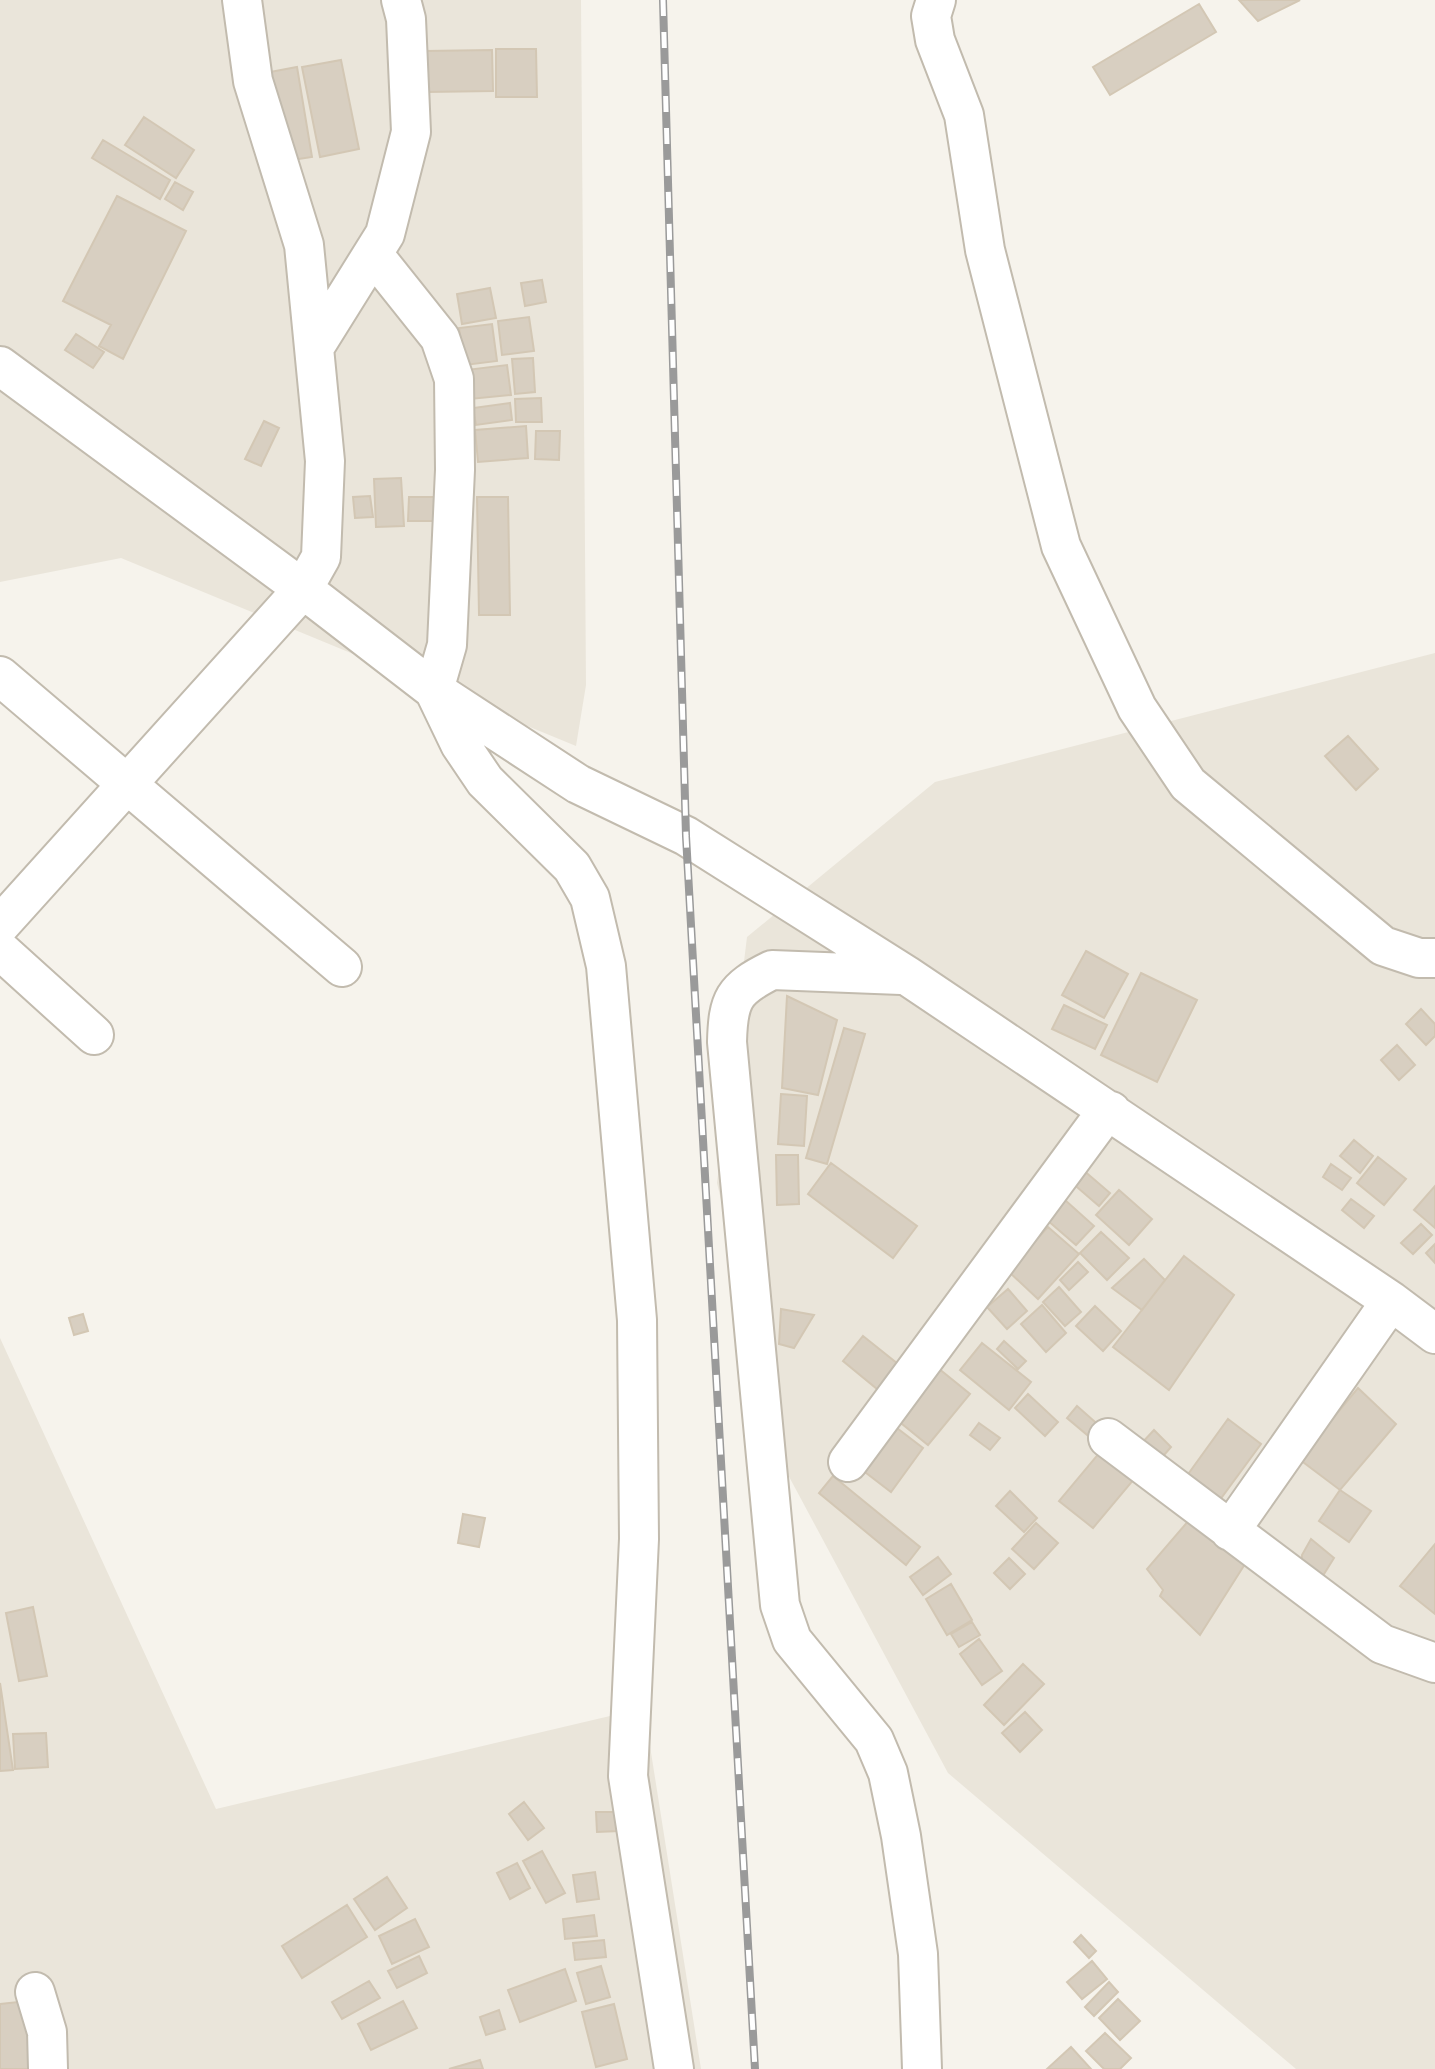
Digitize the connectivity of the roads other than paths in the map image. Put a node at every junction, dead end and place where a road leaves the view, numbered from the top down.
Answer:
1 (242, 0) edge
2 (401, 0) edge
3 (936, 0) edge
4 (373, 254) junction
5 (314, 348) junction
6 (0, 366) edge
7 (303, 590) junction
8 (0, 676) edge
9 (434, 690) junction
10 (127, 785) junction
11 (0, 925) edge
12 (0, 950) edge
13 (1435, 958) edge
14 (342, 967) dead end
15 (906, 975) junction
16 (94, 1035) dead end
17 (1111, 1111) junction
18 (1391, 1301) junction
19 (1435, 1334) edge
20 (1108, 1438) dead end
21 (848, 1462) dead end
22 (1230, 1531) junction
23 (1435, 1663) edge
24 (35, 1992) dead end
25 (48, 2069) edge
26 (674, 2069) edge
27 (922, 2069) edge

1 - 5 street
2 - 4 street
3 - 13 street
4 - 5 street
4 - 9 street
5 - 7 street
6 - 7 street
7 - 9 street
7 - 10 street
8 - 10 street
9 - 15 street
9 - 26 street
10 - 11 street
10 - 14 street
12 - 16 street
15 - 17 street
15 - 27 street
17 - 18 street
17 - 21 street
18 - 19 street
18 - 22 street
20 - 22 street
22 - 23 street
24 - 25 street

